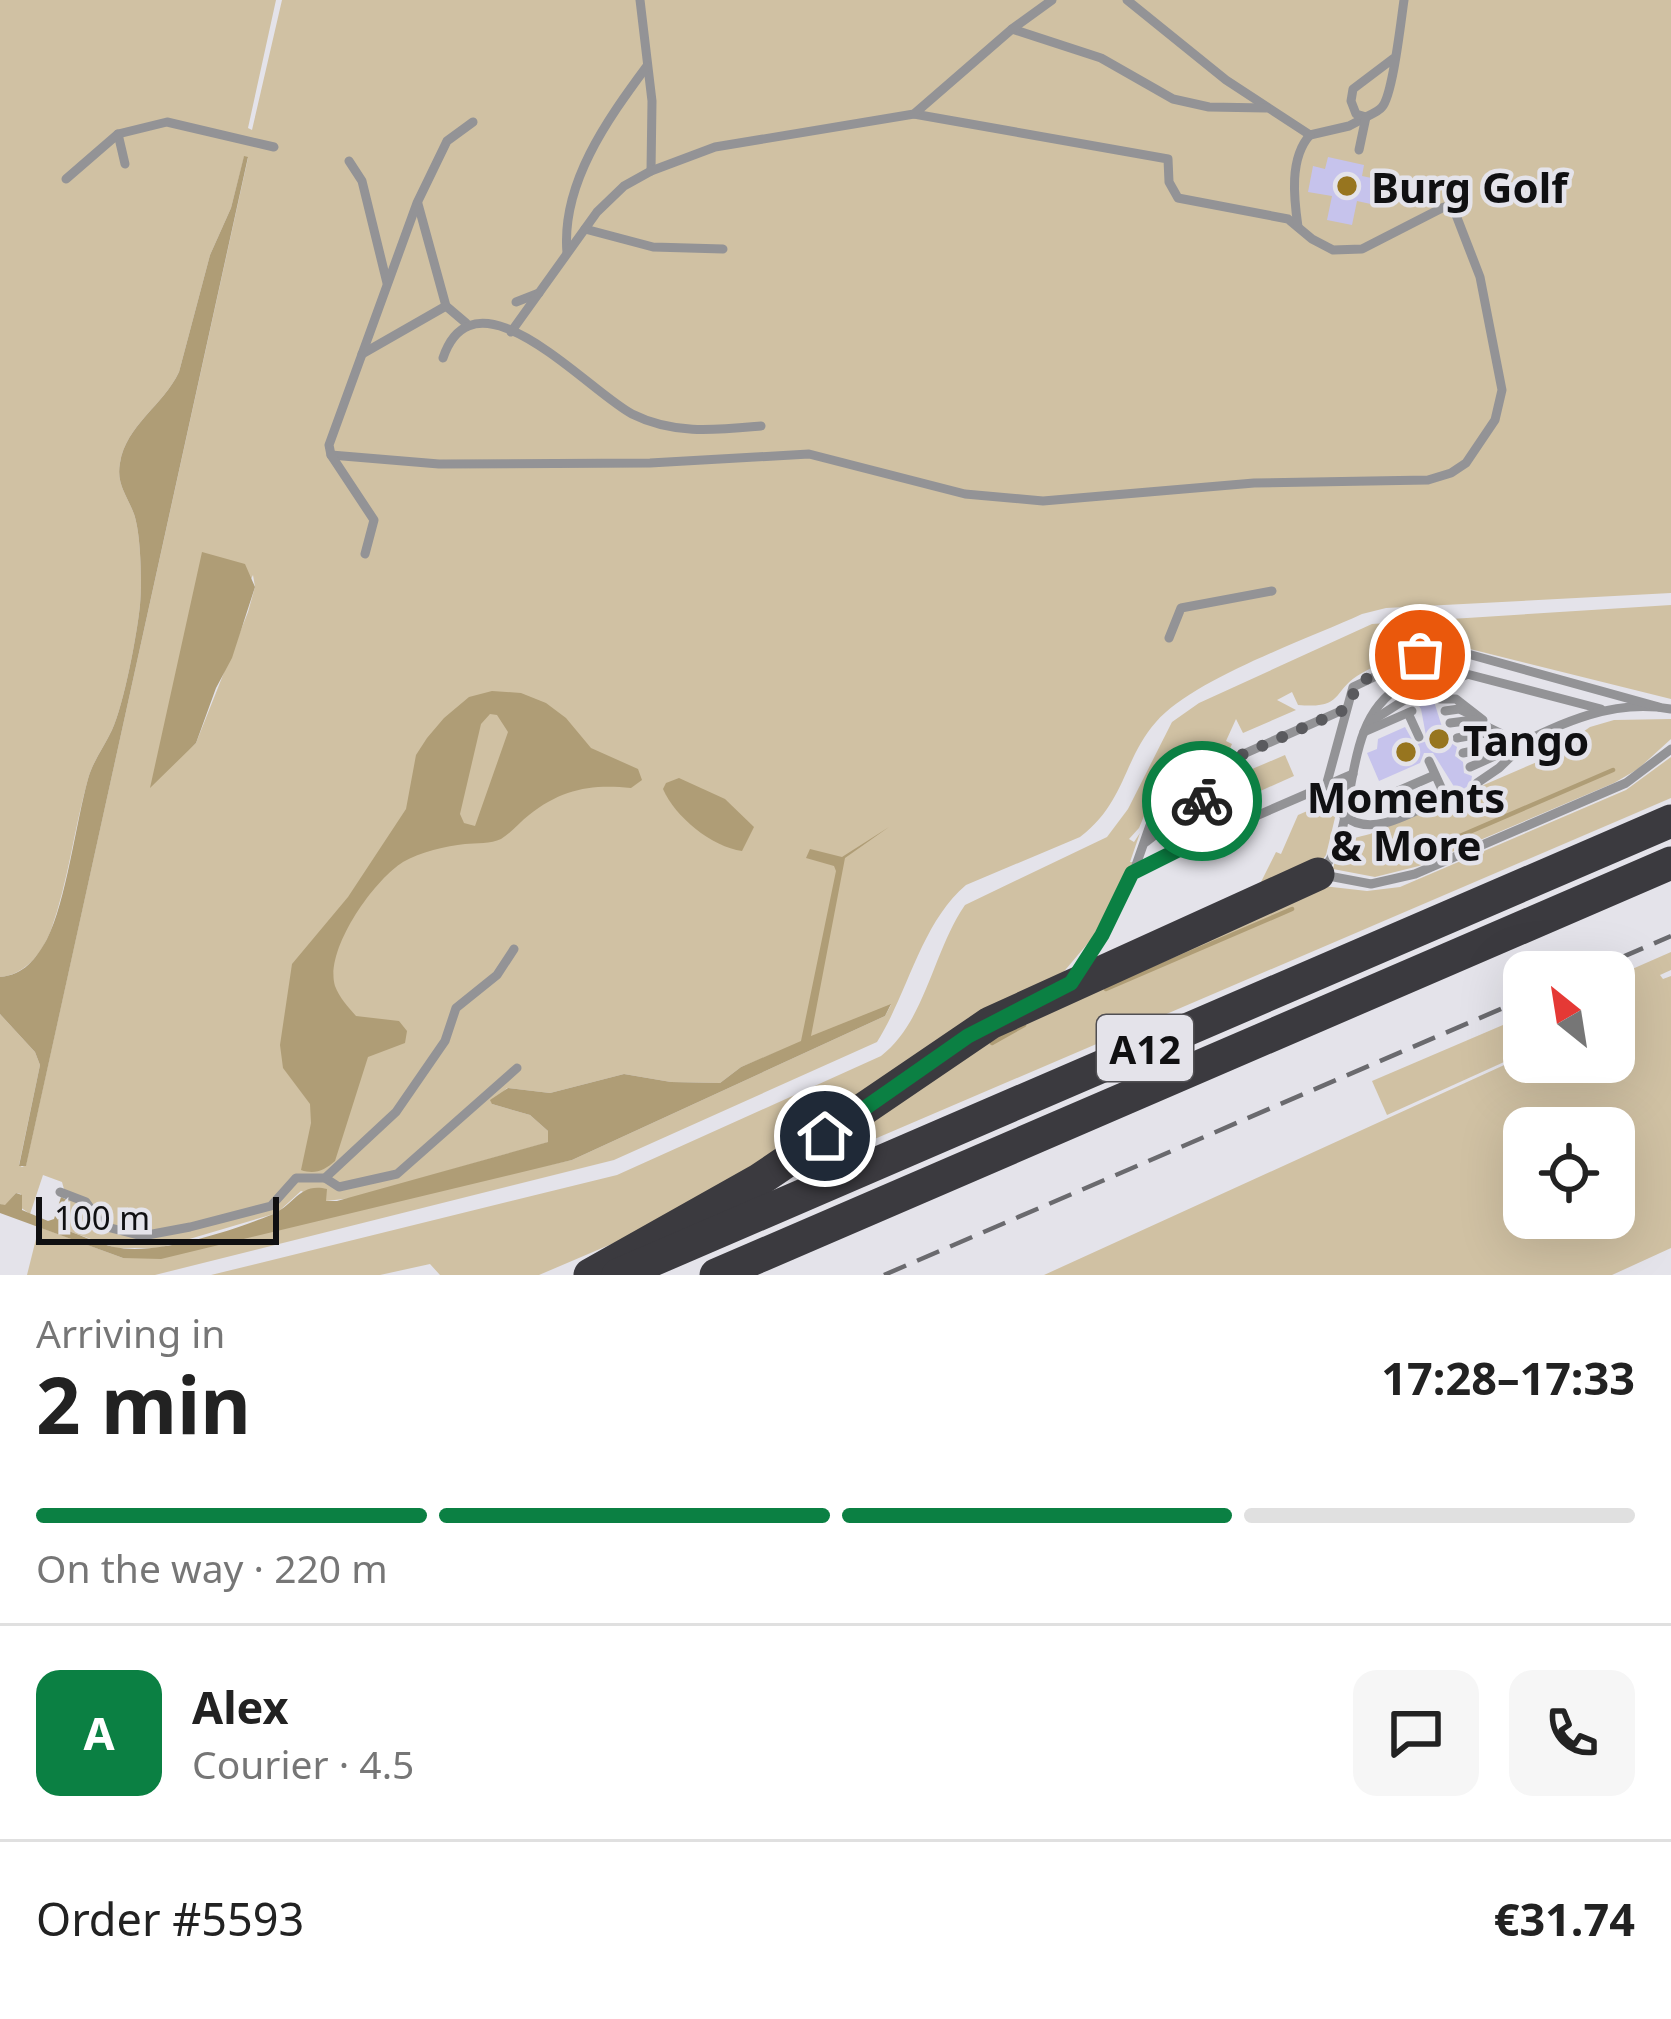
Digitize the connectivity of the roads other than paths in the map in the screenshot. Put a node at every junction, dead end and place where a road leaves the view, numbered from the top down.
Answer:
1 (640, 0) edge
2 (1052, 0) edge
3 (1127, 0) edge
4 (1404, 0) edge
5 (1012, 29) junction
6 (1394, 58) junction
7 (647, 66) junction
8 (1266, 108) junction
9 (914, 114) junction
10 (1366, 117) junction
11 (473, 122) dead end
12 (118, 134) junction
13 (1310, 135) junction
14 (274, 147) dead end
15 (1359, 150) dead end
16 (349, 161) dead end
17 (124, 164) dead end
18 (651, 171) junction
19 (66, 179) dead end
20 (417, 202) junction
21 (1444, 207) dead end
22 (1456, 215) dead end
23 (1298, 227) junction
24 (585, 229) junction
25 (723, 249) dead end
26 (567, 254) junction
27 (387, 283) junction
28 (540, 292) junction
29 (516, 302) dead end
30 (446, 306) junction
31 (466, 323) junction
32 (511, 332) junction
33 (362, 355) junction
34 (442, 358) dead end
35 (761, 426) dead end
36 (331, 455) junction
37 (365, 554) dead end
38 (1272, 591) dead end
39 (1169, 638) dead end
40 (1429, 674) dead end
41 (1472, 676) junction
42 (1401, 686) dead end
43 (1434, 686) dead end
44 (1406, 699) dead end
45 (1440, 699) dead end
46 (1665, 708) edge
47 (1346, 709) junction
48 (1606, 710) junction
49 (1445, 711) dead end
50 (1450, 723) dead end
51 (1486, 724) junction
52 (1364, 732) junction
53 (1420, 736) dead end
54 (1534, 736) junction
55 (1457, 738) dead end
56 (1510, 740) junction
57 (1671, 749) edge
58 (1463, 753) dead end
59 (1232, 758) junction
60 (1470, 767) dead end
61 (1202, 771) junction
62 (1353, 774) junction
63 (1477, 783) dead end
64 (1326, 786) junction
65 (1163, 795) dead end
66 (1181, 803) dead end
67 (1155, 811) dead end
68 (1343, 815) junction
69 (1174, 820) dead end
70 (1671, 821) edge
71 (1146, 842) junction
72 (1180, 849) junction
73 (1671, 863) edge
74 (1318, 874) junction
75 (1129, 880) junction
76 (514, 949) dead end
77 (1071, 983) junction
78 (517, 1068) dead end
79 (325, 1178) junction
80 (60, 1192) dead end
81 (590, 1275) edge
82 (618, 1275) edge
83 (716, 1275) edge

1 - 7 lane
2 - 5 lane
3 - 8 lane
4 - 6 lane
5 - 8 lane
5 - 9 lane
6 - 10 lane
6 - 10 lane
7 - 18 lane
7 - 26 lane
8 - 13 lane
9 - 18 lane
9 - 23 lane
10 - 13 lane
10 - 15 lane
11 - 20 lane
12 - 14 lane
12 - 17 lane
12 - 19 lane
13 - 23 lane
16 - 27 lane
18 - 24 lane
20 - 27 lane
20 - 30 lane
21 - 23 lane
22 - 36 lane
24 - 25 lane
24 - 26 lane
26 - 28 lane
27 - 33 lane
28 - 29 lane
28 - 32 lane
30 - 31 lane
30 - 33 lane
31 - 32 lane
31 - 34 lane
32 - 35 lane
33 - 36 lane
36 - 37 lane
38 - 39 lane
40 - 41 lane
41 - 43 lane
41 - 48 lane
42 - 52 lane
44 - 52 lane
45 - 51 lane
46 - 47 lane
46 - 48 lane
47 - 59 lane
47 - 64 lane
48 - 54 lane
49 - 51 lane
50 - 51 lane
51 - 56 lane
52 - 53 lane
52 - 62 lane
54 - 56 lane
54 - 58 lane
54 - 60 lane
54 - 63 lane
55 - 56 lane
57 - 74 lane
59 - 61 lane
59 - 72 lane
61 - 65 lane
61 - 66 lane
62 - 64 lane
62 - 68 lane
64 - 72 lane
67 - 71 lane
68 - 68 lane
68 - 74 lane
69 - 71 lane
70 - 82 highway, A12
71 - 75 lane
72 - 75 lane
73 - 83 highway, A12
74 - 77 highway, A12
75 - 77 lane, A12
76 - 79 lane
77 - 81 highway, A12
78 - 79 lane
79 - 80 lane

